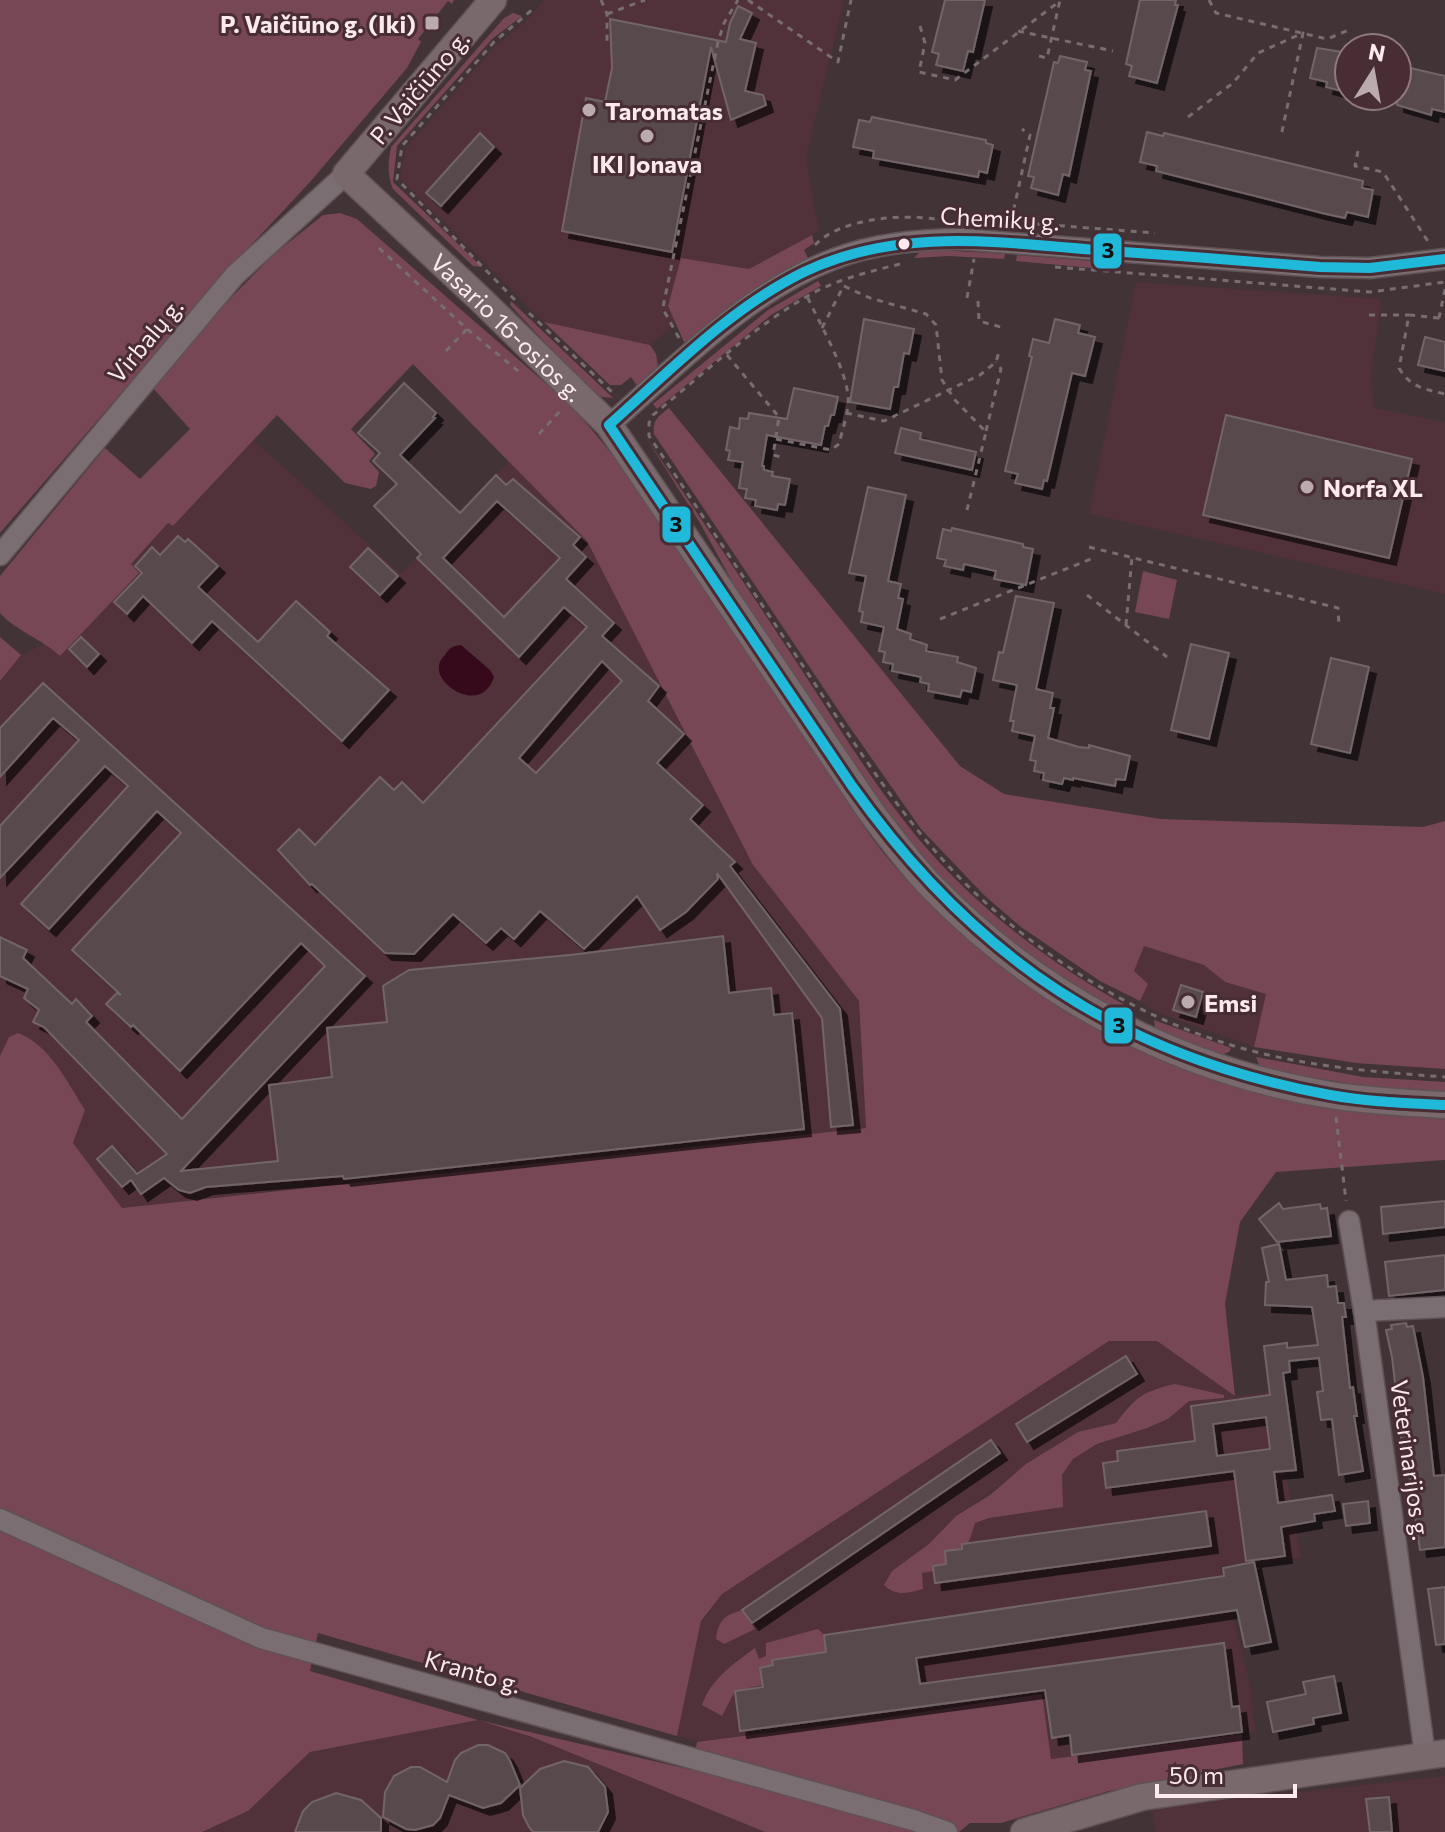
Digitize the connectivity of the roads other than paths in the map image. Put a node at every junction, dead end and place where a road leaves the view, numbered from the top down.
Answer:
1 (489, 1) edge
2 (346, 174) junction
3 (1441, 250) edge
4 (609, 425) junction
5 (0, 555) edge
6 (1445, 1105) edge
7 (1349, 1221) road end
8 (1445, 1307) edge
9 (1364, 1311) junction
10 (0, 1519) edge
11 (1435, 1754) edge
12 (947, 1832) edge
13 (1024, 1832) edge

1 - 2 main road, P. Vaičiūno g.
2 - 4 main road, Vasario 16-osios g.
2 - 5 street, Virbalų g.
3 - 4 street, Chemikų g.
4 - 6 main road, Vasario 16-osios g.
7 - 9 street, Veterinarijos g.
8 - 9 street
9 - 11 street, Veterinarijos g.
10 - 12 street, Kranto g.
11 - 13 main road

